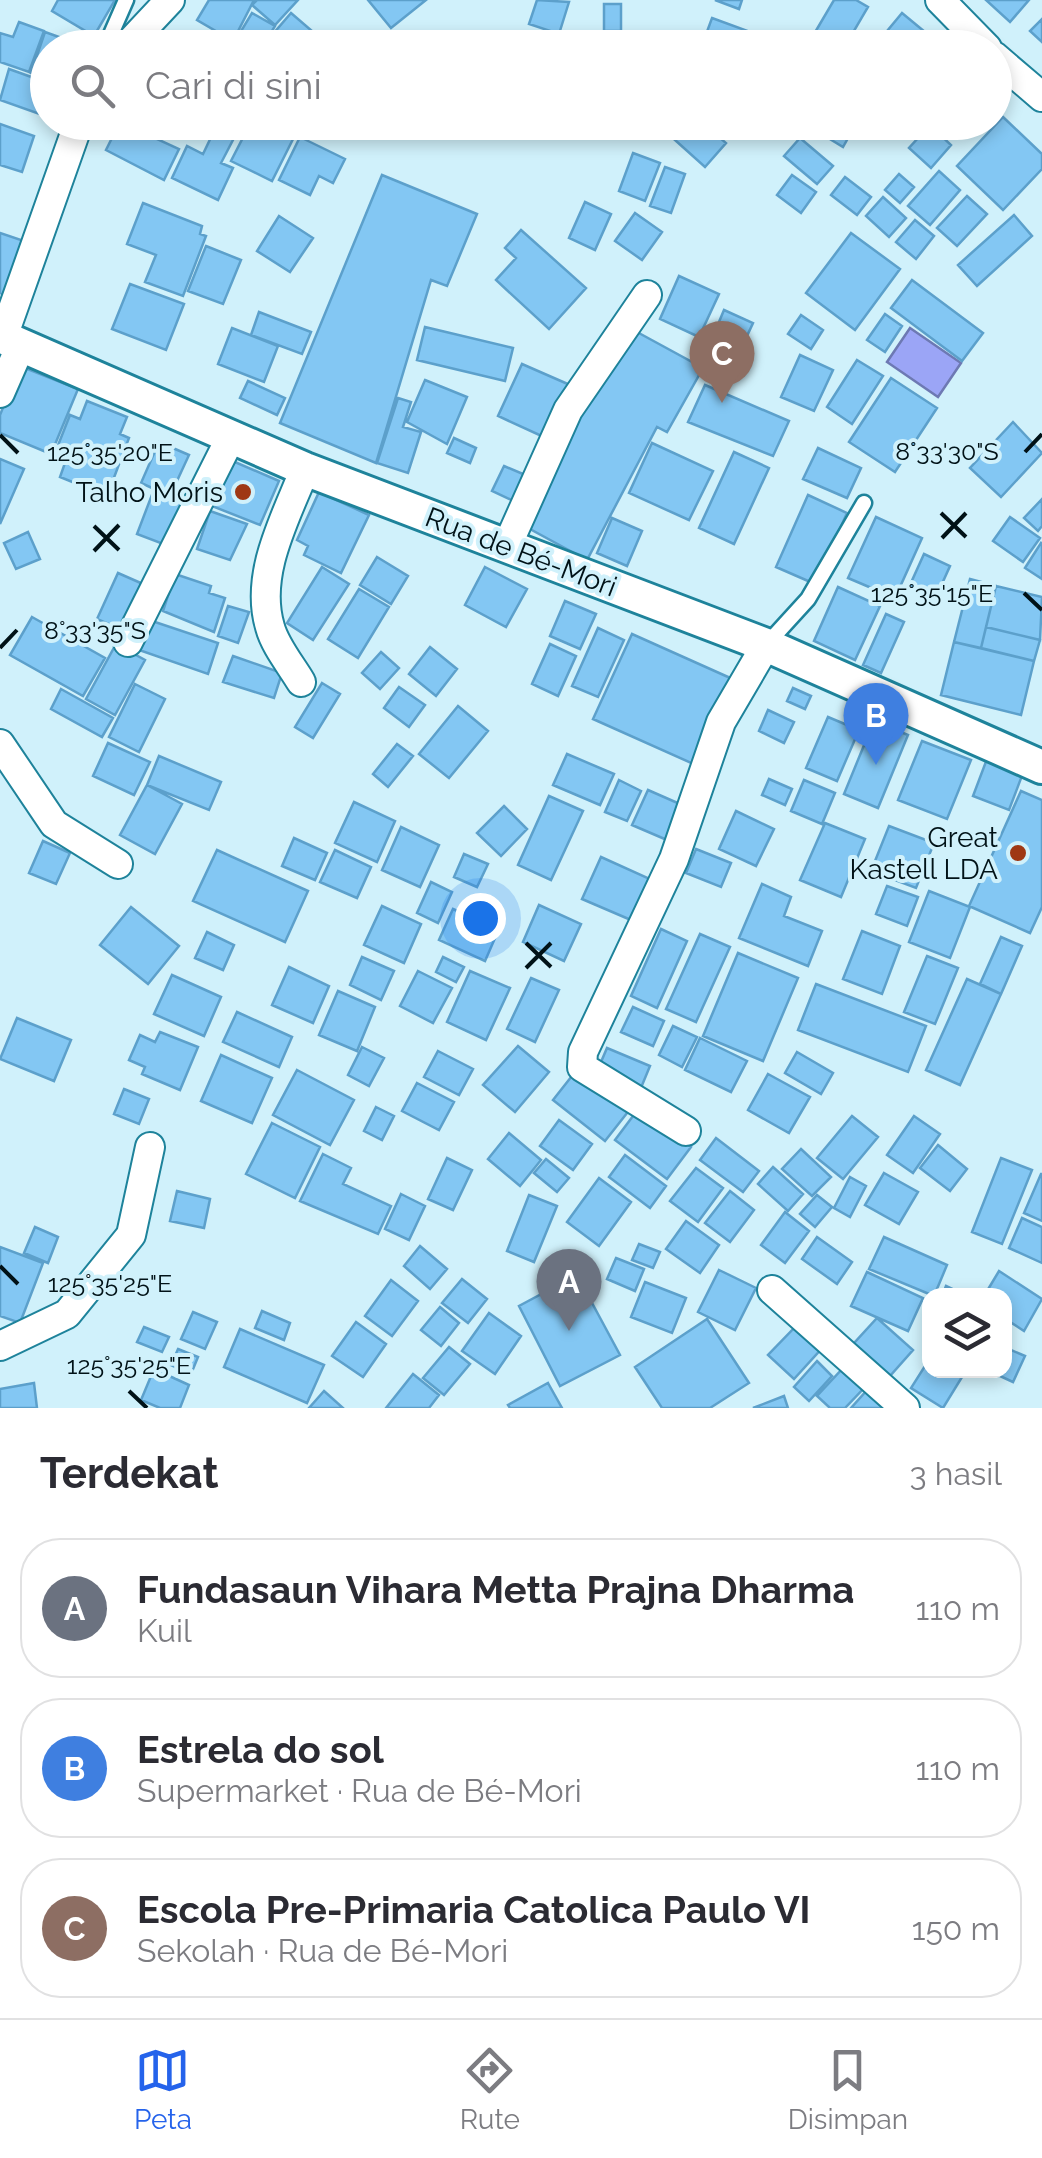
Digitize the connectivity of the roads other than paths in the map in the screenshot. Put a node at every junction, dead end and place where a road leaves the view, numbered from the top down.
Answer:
1 (126, 0) edge
2 (170, 0) edge
3 (940, 0) edge
4 (113, 30) edge
5 (142, 30) edge
6 (969, 30) edge
7 (1012, 71) edge
8 (1042, 97) edge
9 (73, 140) edge
10 (647, 295) dead end
11 (8, 339) edge
12 (0, 393) edge
13 (231, 437) junction
14 (304, 469) junction
15 (864, 503) dead end
16 (507, 546) junction
17 (128, 642) dead end
18 (766, 645) junction
19 (300, 682) dead end
20 (0, 744) edge
21 (1042, 767) edge
22 (118, 864) dead end
23 (686, 1131) dead end
24 (150, 1147) dead end
25 (772, 1290) dead end
26 (0, 1346) edge
27 (905, 1408) edge

1 - 4 lane
2 - 5 street
3 - 6 street
7 - 8 street
9 - 11 street
10 - 16 street
11 - 12 street
11 - 13 street, Rua de Bé-Mori
13 - 14 street, Rua de Bé-Mori
13 - 17 street
14 - 16 street, Rua de Bé-Mori
14 - 19 street
15 - 18 lane
16 - 18 street, Rua de Bé-Mori
18 - 21 street, Rua de Bé-Mori
18 - 23 street
20 - 22 street
24 - 26 street
25 - 27 street

